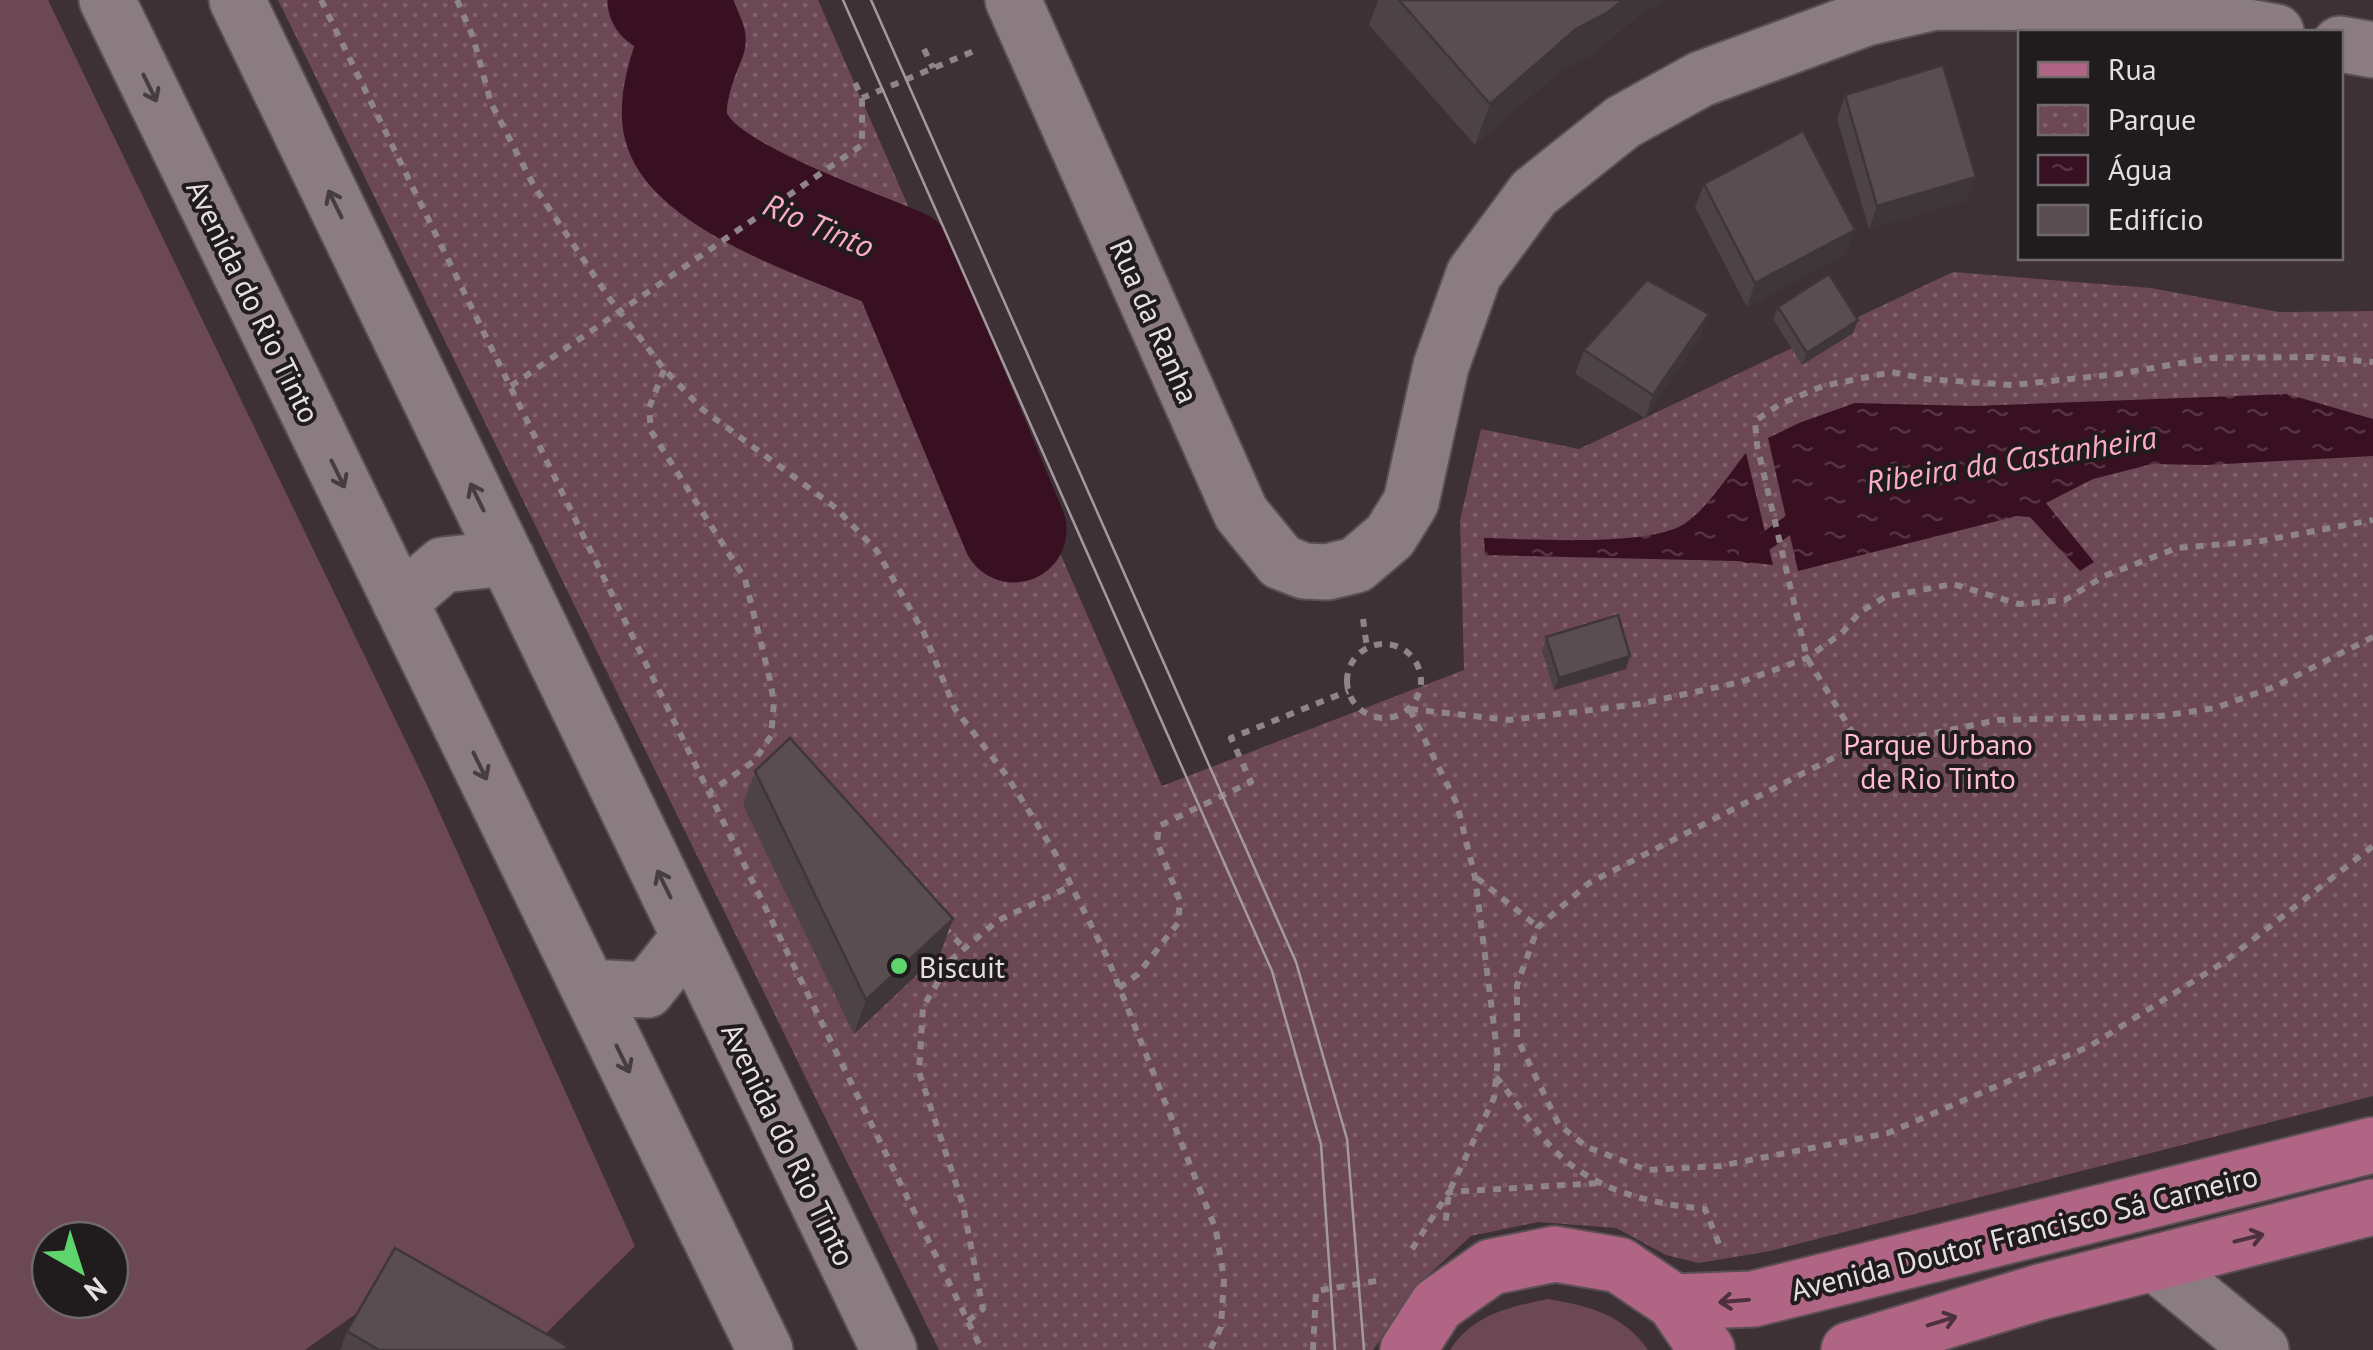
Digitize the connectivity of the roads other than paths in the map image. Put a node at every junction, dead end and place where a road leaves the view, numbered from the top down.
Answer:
1 (107, 0) edge
2 (237, 0) edge
3 (1020, 15) edge
4 (2265, 30) edge
5 (2343, 45) edge
6 (2373, 50) edge
7 (506, 558) junction
8 (400, 602) junction
9 (689, 937) junction
10 (588, 987) junction
11 (2373, 1145) edge
12 (2373, 1207) edge
13 (2154, 1263) junction
14 (1674, 1302) junction
15 (765, 1350) edge
16 (889, 1350) edge
17 (1408, 1350) edge
18 (1707, 1350) edge
19 (1849, 1350) edge
20 (2261, 1350) edge

1 -> 8 street, Avenida do Rio Tinto
7 -> 2 street, Avenida do Rio Tinto
3 - 4 street, Rua da Ranha
5 - 6 street
7 - 8 street
9 -> 7 street, Avenida do Rio Tinto
8 -> 10 street, Avenida do Rio Tinto
9 - 10 street
9 - 16 street, Avenida do Rio Tinto
10 -> 15 street, Avenida do Rio Tinto
11 -> 14 main road, Avenida Doutor Francisco Sá Carneiro
13 -> 12 main road, Avenida Doutor Francisco Sá Carneiro
19 -> 13 main road, Avenida Doutor Francisco Sá Carneiro
13 - 20 street
14 - 17 main road
14 - 18 main road

